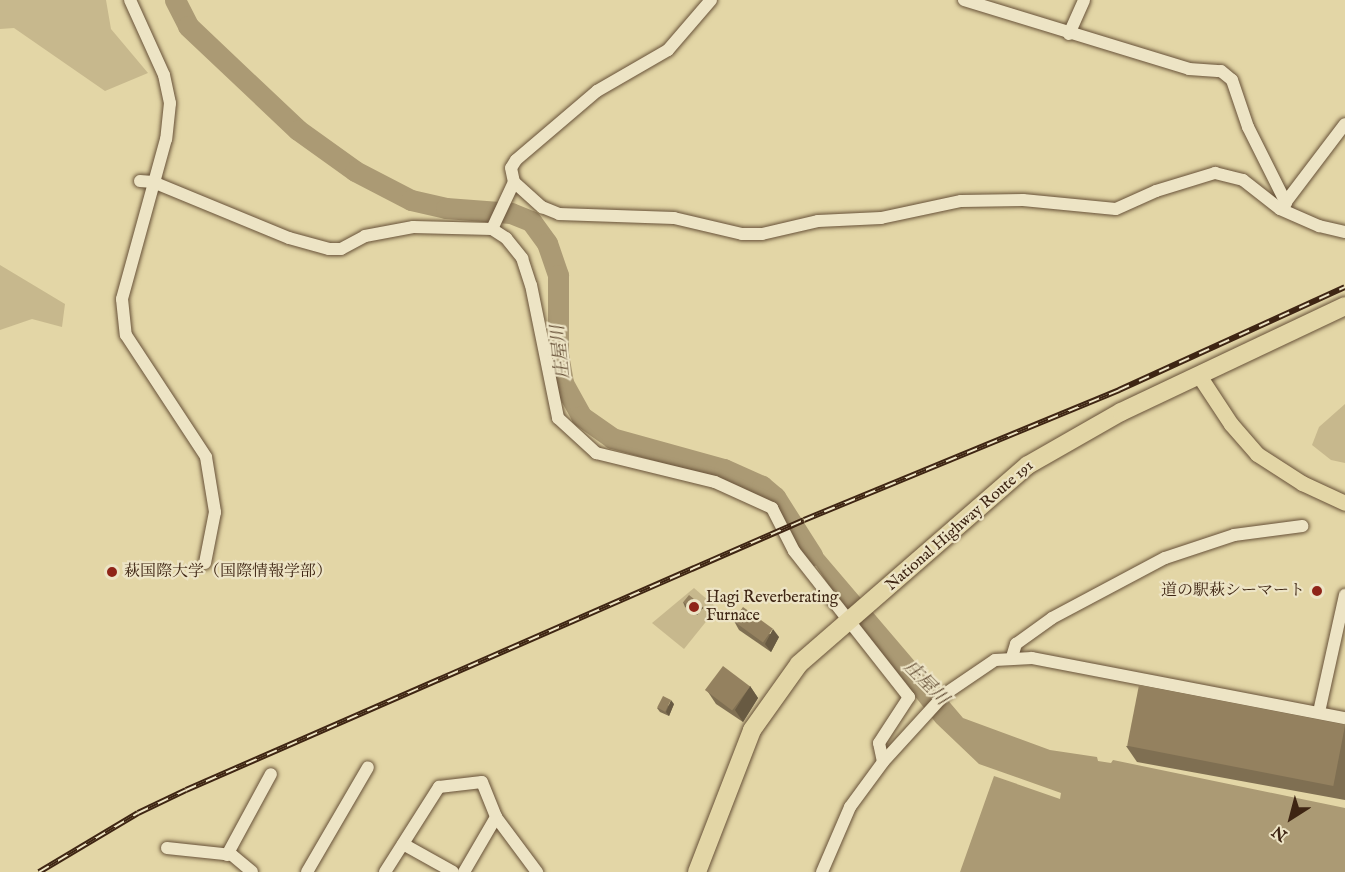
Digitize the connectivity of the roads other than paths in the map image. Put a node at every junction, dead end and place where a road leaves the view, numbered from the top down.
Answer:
1 (130, 0) edge
2 (711, 0) edge
3 (964, 0) edge
4 (1084, 0) edge
5 (1069, 34) junction
6 (1345, 124) edge
7 (140, 181) dead end
8 (153, 182) junction
9 (514, 182) junction
10 (1283, 206) junction
11 (492, 229) junction
12 (1345, 232) edge
13 (1345, 306) edge
14 (1198, 374) junction
15 (1345, 503) edge
16 (1302, 526) dead end
17 (205, 563) dead end
18 (1345, 596) edge
19 (851, 620) junction
20 (1012, 657) junction
21 (1319, 712) junction
22 (1345, 718) edge
23 (883, 762) junction
24 (368, 767) dead end
25 (271, 774) dead end
26 (496, 817) junction
27 (403, 843) junction
28 (167, 848) dead end
29 (226, 855) junction
30 (252, 872) edge
31 (307, 872) edge
32 (385, 872) edge
33 (453, 872) edge
34 (464, 872) edge
35 (537, 872) edge
36 (697, 872) edge
37 (822, 872) edge

1 - 8 street
2 - 9 street
3 - 5 street
4 - 5 street
5 - 10 street
6 - 10 street
7 - 8 street
8 - 11 street
8 - 17 street
9 - 10 street
9 - 11 street
10 - 12 street
11 - 19 street
13 - 14 highway, National Highway Route 191
14 - 15 main road
14 - 19 highway, National Highway Route 191
16 - 20 street
18 - 21 street
19 - 23 street
19 - 36 highway, National Highway Route 191
20 - 21 street
20 - 23 street
21 - 22 street
23 - 37 street
24 - 31 street
25 - 29 street
26 - 27 street
26 - 34 street
26 - 35 street
27 - 32 street
27 - 33 street
28 - 29 street
29 - 30 street

